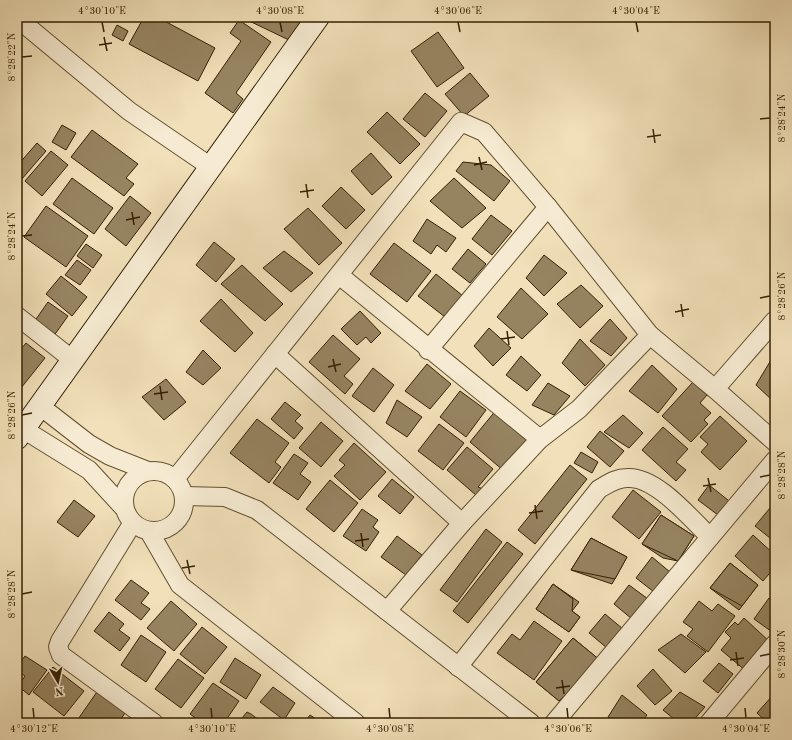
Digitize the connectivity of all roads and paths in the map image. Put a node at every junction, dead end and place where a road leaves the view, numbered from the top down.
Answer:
1 (318, 17) edge
2 (17, 18) edge
3 (210, 167) junction
4 (548, 208) junction
5 (338, 275) junction
6 (17, 316) edge
7 (775, 320) edge
8 (650, 335) junction
9 (428, 350) junction
10 (275, 354) junction
11 (73, 360) junction
12 (715, 389) junction
13 (40, 406) junction
14 (20, 434) edge
15 (540, 439) junction
16 (775, 442) edge
17 (775, 460) edge
18 (148, 471) junction
19 (175, 479) junction
20 (184, 496) junction
21 (123, 507) junction
22 (462, 523) junction
23 (132, 524) junction
24 (150, 532) junction
25 (710, 537) junction
26 (387, 611) junction
27 (775, 644) edge
28 (458, 667) junction
29 (154, 723) edge
30 (356, 723) edge
31 (531, 723) edge
32 (554, 723) edge
33 (709, 723) edge

1 - 3 street
2 - 3 street
3 - 11 street
4 - 5 street
4 - 8 street
4 - 9 street
5 - 9 street
5 - 10 street
6 - 11 street
7 - 12 street
8 - 12 street
8 - 15 street
9 - 15 street
10 - 19 street
10 - 22 street
11 - 13 street
12 - 16 street
13 - 14 street
13 - 18 street
14 - 21 street
15 - 22 street
17 - 25 street
18 - 19 street
18 - 21 street
19 - 20 street
20 - 24 street
20 - 26 street
21 - 23 street
22 - 26 street
23 - 24 street
23 - 29 street
24 - 30 street
25 - 28 street
25 - 32 street
26 - 28 street
27 - 33 street
28 - 31 street

